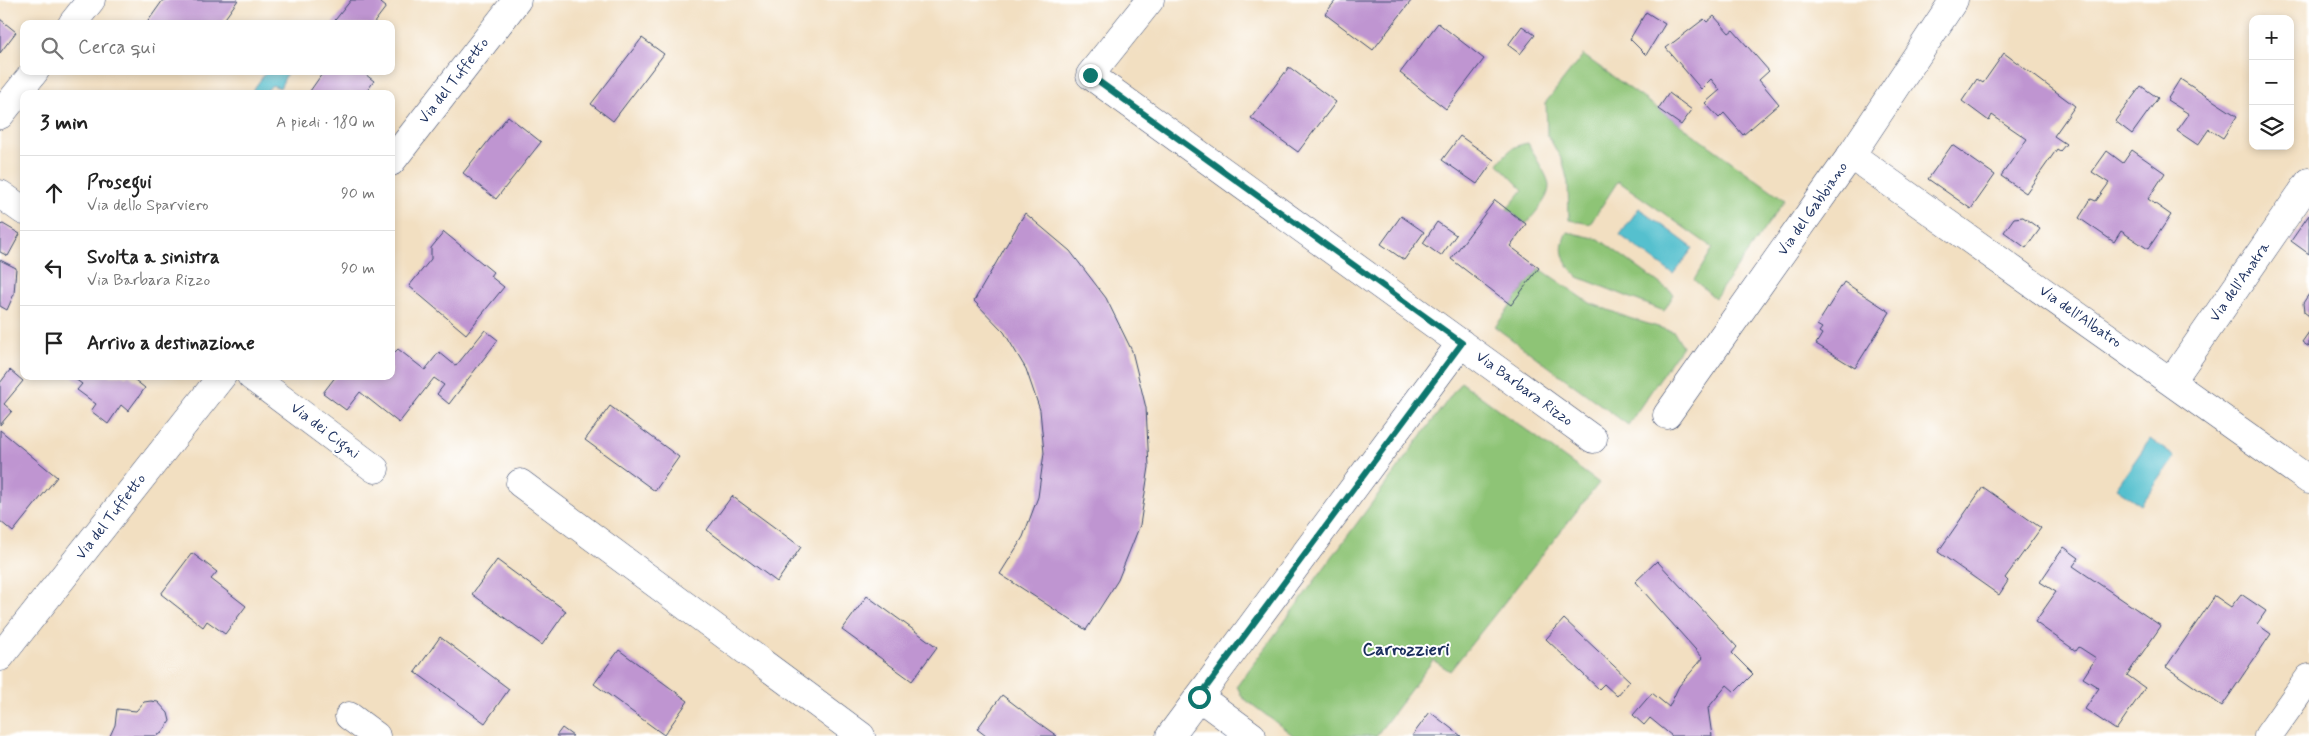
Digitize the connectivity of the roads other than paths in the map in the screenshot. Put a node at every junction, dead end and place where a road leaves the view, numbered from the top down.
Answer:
1 (91, 0) edge
2 (517, 0) edge
3 (1150, 0) edge
4 (1954, 0) edge
5 (75, 20) edge
6 (32, 75) edge
7 (0, 115) edge
8 (1851, 154) junction
9 (395, 157) edge
10 (2309, 182) edge
11 (0, 194) edge
12 (20, 208) edge
13 (1462, 343) junction
14 (219, 380) edge
15 (256, 380) edge
16 (2171, 382) junction
17 (1668, 415) dead end
18 (1593, 439) dead end
19 (375, 469) dead end
20 (2309, 480) edge
21 (520, 483) dead end
22 (0, 657) edge
23 (2309, 678) edge
24 (1199, 697) junction
25 (349, 716) dead end
26 (376, 736) edge
27 (861, 736) edge
28 (1170, 736) edge
29 (1252, 736) edge
30 (2268, 736) edge

1 - 5 street
2 - 9 street, Via del Tuffetto
3 - 13 street, Via Barbara Rizzo
4 - 8 street, Via del Gabbiano
6 - 7 street
8 - 16 street, Via dell'Albatro
8 - 17 street, Via del Gabbiano
10 - 16 street, Via dell'Anatra
11 - 12 street
13 - 18 street, Via Barbara Rizzo
13 - 24 street
14 - 22 street, Via del Tuffetto
15 - 19 street, Via dei Cigni
16 - 20 street, Via dell'Albatro
21 - 27 street
23 - 30 street
24 - 28 street
24 - 29 street
25 - 26 street

